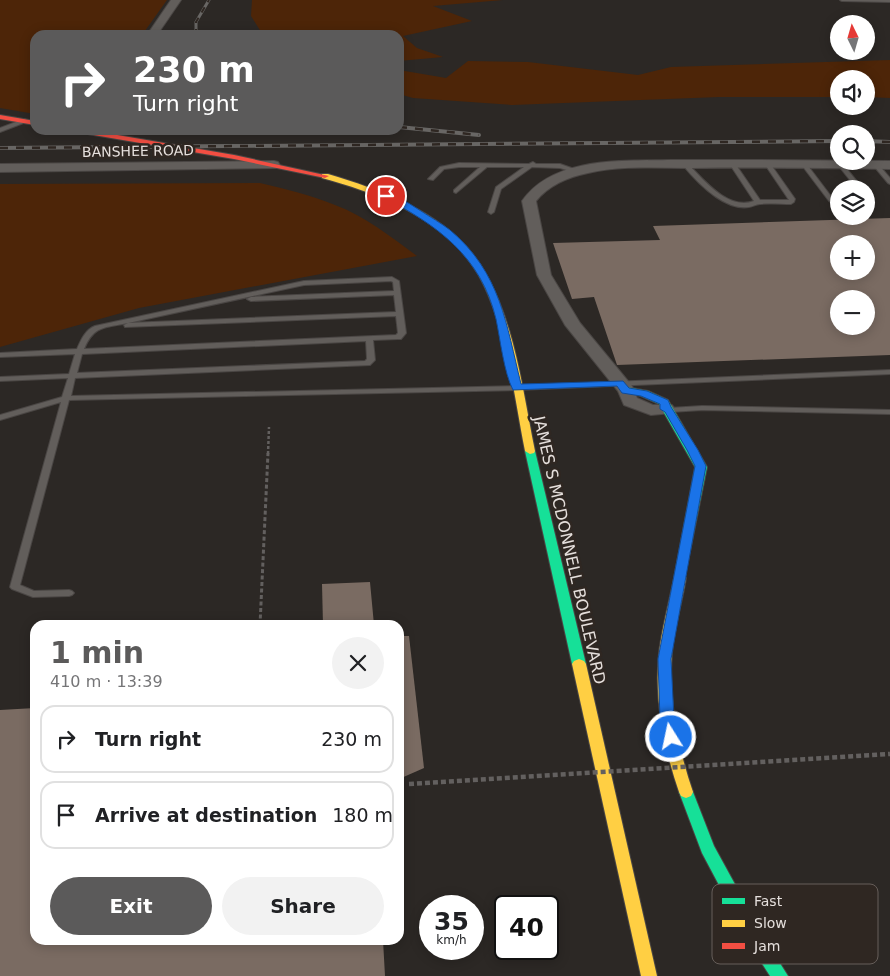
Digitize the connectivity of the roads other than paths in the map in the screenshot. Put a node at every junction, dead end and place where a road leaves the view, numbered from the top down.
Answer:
1 (176, 0) edge
2 (842, 0) edge
3 (890, 1) edge
4 (155, 30) edge
5 (0, 117) edge
6 (30, 122) edge
7 (0, 130) edge
8 (105, 135) edge
9 (180, 148) junction
10 (732, 163) junction
11 (767, 163) junction
12 (533, 164) junction
13 (686, 164) junction
14 (803, 164) junction
15 (830, 164) edge
16 (875, 164) joint
17 (276, 165) junction
18 (486, 165) junction
19 (890, 165) edge
20 (166, 166) junction
21 (0, 168) edge
22 (845, 170) edge
23 (578, 171) junction
24 (431, 179) dead end
25 (853, 180) edge
26 (890, 182) edge
27 (456, 191) dead end
28 (830, 199) edge
29 (758, 202) junction
30 (491, 212) dead end
31 (398, 293) junction
32 (225, 300) junction
33 (400, 314) junction
34 (103, 326) junction
35 (369, 338) junction
36 (80, 352) junction
37 (0, 355) edge
38 (890, 372) edge
39 (73, 376) junction
40 (0, 379) edge
41 (622, 387) junction
42 (517, 388) junction
43 (66, 398) junction
44 (667, 410) junction
45 (890, 412) edge
46 (0, 418) edge
47 (69, 593) dead end
48 (726, 884) edge
49 (772, 964) edge
50 (648, 976) edge
51 (780, 976) edge

1 - 4 street
2 - 3 lane
5 - 6 main road
6 - 7 lane
8 - 9 main road, JAMES S MCDONNELL BOULEVARD
9 - 17 main road, JAMES S MCDONNELL BOULEVARD
9 - 20 main road
10 - 11 street
10 - 13 street
10 - 29 lane
11 - 14 street
11 - 29 lane
12 - 18 lane
12 - 23 lane
12 - 30 lane
13 - 23 street
13 - 29 lane
14 - 15 street
14 - 28 lane
16 - 19 street
16 - 26 lane
17 - 20 street, BANSHEE ROAD
17 - 42 main road, JAMES S MCDONNELL BOULEVARD
18 - 24 lane
18 - 27 lane
20 - 21 street, BANSHEE ROAD
22 - 25 lane
23 - 41 street
31 - 32 lane
31 - 32 lane
31 - 33 lane
32 - 34 lane
33 - 34 lane
33 - 35 lane
34 - 36 lane
35 - 36 lane
35 - 39 lane
36 - 37 lane
36 - 39 lane
38 - 41 lane
39 - 40 lane
39 - 43 lane
41 - 42 lane
41 - 44 street
42 - 43 lane
42 - 50 main road, JAMES S MCDONNELL BOULEVARD
43 - 46 lane
43 - 47 lane
44 - 45 lane
44 - 48 main road
49 - 51 main road

